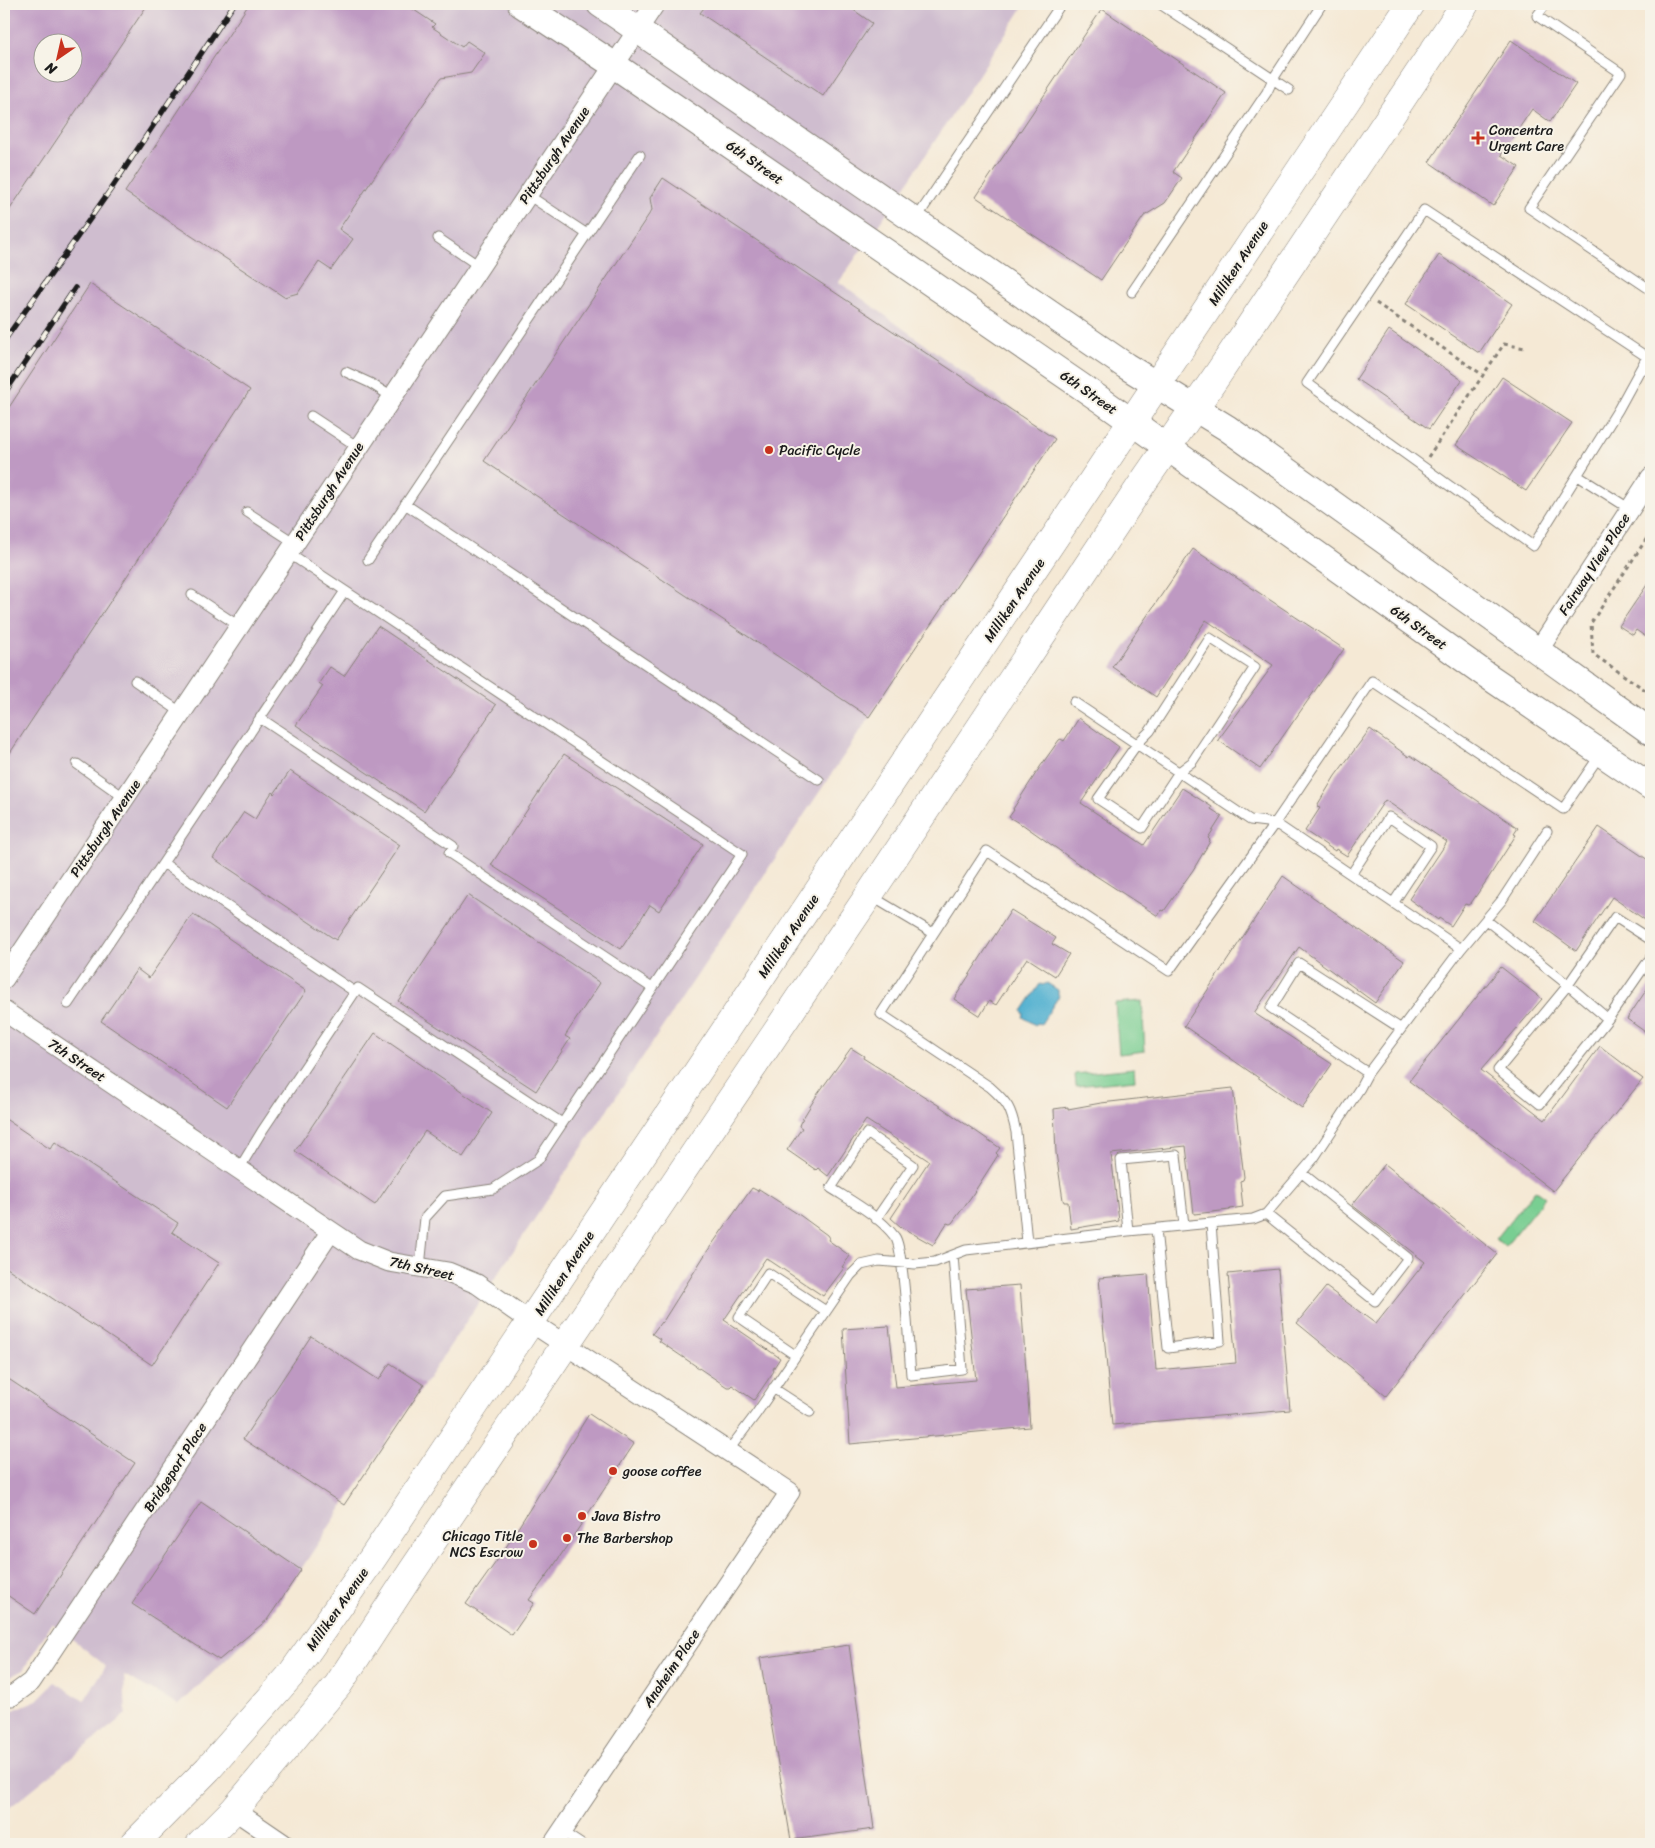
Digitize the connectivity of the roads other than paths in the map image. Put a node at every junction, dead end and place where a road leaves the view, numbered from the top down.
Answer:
1 (521, 4) edge
2 (600, 4) edge
3 (655, 4) edge
4 (1061, 4) edge
5 (1160, 4) edge
6 (1322, 4) edge
7 (1411, 4) edge
8 (1465, 4) edge
9 (1546, 4) edge
10 (638, 29) junction
11 (614, 65) junction
12 (1273, 79) junction
13 (1289, 90) dead end
14 (640, 155) dead end
15 (528, 194) junction
16 (915, 220) junction
17 (587, 234) junction
18 (438, 238) dead end
19 (480, 266) junction
20 (1651, 290) edge
21 (1132, 292) dead end
22 (1641, 368) junction
23 (1651, 371) edge
24 (346, 372) dead end
25 (1158, 384) junction
26 (392, 397) junction
27 (1195, 408) junction
28 (311, 416) dead end
29 (1133, 422) junction
30 (358, 447) junction
31 (1168, 448) junction
32 (1578, 476) junction
33 (1651, 477) edge
34 (405, 504) junction
35 (1630, 509) junction
36 (247, 512) dead end
37 (292, 548) junction
38 (368, 560) dead end
39 (345, 591) junction
40 (192, 595) dead end
41 (239, 626) junction
42 (1538, 651) junction
43 (135, 681) dead end
44 (1074, 702) dead end
45 (182, 713) junction
46 (260, 718) junction
47 (1651, 732) edge
48 (1136, 744) junction
49 (1601, 753) junction
50 (77, 764) dead end
51 (1179, 772) junction
52 (819, 780) dead end
53 (1651, 787) edge
54 (125, 798) junction
55 (1275, 823) junction
56 (1547, 831) dead end
57 (163, 863) junction
58 (1352, 873) junction
59 (869, 895) junction
60 (1394, 902) junction
61 (1486, 920) junction
62 (933, 933) junction
63 (1651, 940) edge
64 (1462, 949) junction
65 (1651, 957) edge
66 (4, 980) edge
67 (1568, 985) junction
68 (358, 988) dead end
69 (652, 988) junction
70 (68, 1004) dead end
71 (4, 1010) edge
72 (1608, 1019) junction
73 (1400, 1028) junction
74 (1368, 1073) junction
75 (562, 1123) junction
76 (239, 1169) junction
77 (1302, 1173) junction
78 (1266, 1214) junction
79 (876, 1219) junction
80 (1211, 1224) junction
81 (1184, 1225) junction
82 (1156, 1229) junction
83 (331, 1231) junction
84 (1128, 1231) junction
85 (1027, 1242) junction
86 (953, 1256) junction
87 (901, 1263) junction
88 (420, 1267) junction
89 (826, 1311) junction
90 (532, 1323) junction
91 (565, 1344) junction
92 (795, 1355) junction
93 (773, 1388) junction
94 (810, 1412) dead end
95 (728, 1451) junction
96 (790, 1492) joint
97 (8, 1695) edge
98 (234, 1810) junction
99 (557, 1838) edge
100 (134, 1844) edge
101 (200, 1844) edge
102 (284, 1844) edge
103 (581, 1844) edge

1 - 11 main road, 6th Street
2 - 10 main road
3 - 10 street, Pittsburgh Avenue
4 - 16 lane
5 - 12 lane
6 - 12 lane
7 - 25 main road, Milliken Avenue
8 - 27 main road
9 - 20 lane
10 - 11 street, Pittsburgh Avenue
10 - 16 main road
11 - 15 street, Pittsburgh Avenue
11 - 29 main road, 6th Street
12 - 13 lane
12 - 21 lane
14 - 17 lane
15 - 17 lane
15 - 19 street, Pittsburgh Avenue
16 - 25 main road
17 - 34 lane
18 - 19 lane
19 - 26 street, Pittsburgh Avenue
22 - 23 lane
22 - 32 lane
22 - 32 lane
24 - 26 lane
25 - 27 main road
25 - 29 main road, Milliken Avenue
26 - 30 street, Pittsburgh Avenue
27 - 31 main road
27 - 42 main road
28 - 30 lane
29 - 31 main road, 6th Street
29 - 90 main road, Milliken Avenue
30 - 37 street, Pittsburgh Avenue
31 - 49 main road, 6th Street
31 - 59 main road
32 - 35 lane
33 - 35 street, Fairway View Place
34 - 38 lane
34 - 52 lane
35 - 42 street, Fairway View Place
36 - 37 lane
37 - 39 lane
37 - 41 street, Pittsburgh Avenue
39 - 46 lane
39 - 69 lane
40 - 41 lane
41 - 45 street, Pittsburgh Avenue
42 - 47 main road
43 - 45 lane
44 - 48 lane
45 - 54 street, Pittsburgh Avenue
46 - 57 lane
46 - 69 lane
48 - 51 lane
48 - 51 lane
48 - 51 lane
49 - 53 main road, 6th Street
49 - 55 lane
50 - 54 lane
51 - 55 lane
54 - 66 street, Pittsburgh Avenue
55 - 58 lane
55 - 62 lane
56 - 61 lane
57 - 70 lane
57 - 76 lane
58 - 60 lane
58 - 60 lane
59 - 62 lane
59 - 91 main road
60 - 64 lane
61 - 64 lane
61 - 67 lane
62 - 85 lane
63 - 67 lane
64 - 73 lane
65 - 72 lane
67 - 72 lane
67 - 72 lane
68 - 75 lane
69 - 75 lane
71 - 76 street, 7th Street
73 - 74 lane
73 - 74 lane
74 - 77 lane
75 - 88 lane
76 - 83 street, 7th Street
77 - 78 lane
77 - 78 lane
78 - 80 lane
79 - 79 lane
79 - 87 lane
80 - 81 lane
80 - 82 lane
81 - 82 lane
81 - 84 lane
82 - 84 lane
83 - 88 street, 7th Street
83 - 97 street, Bridgeport Place
84 - 85 lane
85 - 86 lane
86 - 87 lane
86 - 87 lane
87 - 89 lane
88 - 90 street, 7th Street
89 - 92 lane
89 - 92 lane
90 - 91 street, 7th Street
90 - 100 main road, Milliken Avenue
91 - 95 street, 7th Street
91 - 98 main road
92 - 93 lane
93 - 94 lane
93 - 95 lane
95 - 96 street, 7th Street
96 - 99 street, Anaheim Place
98 - 101 main road
98 - 102 street
99 - 103 lane

